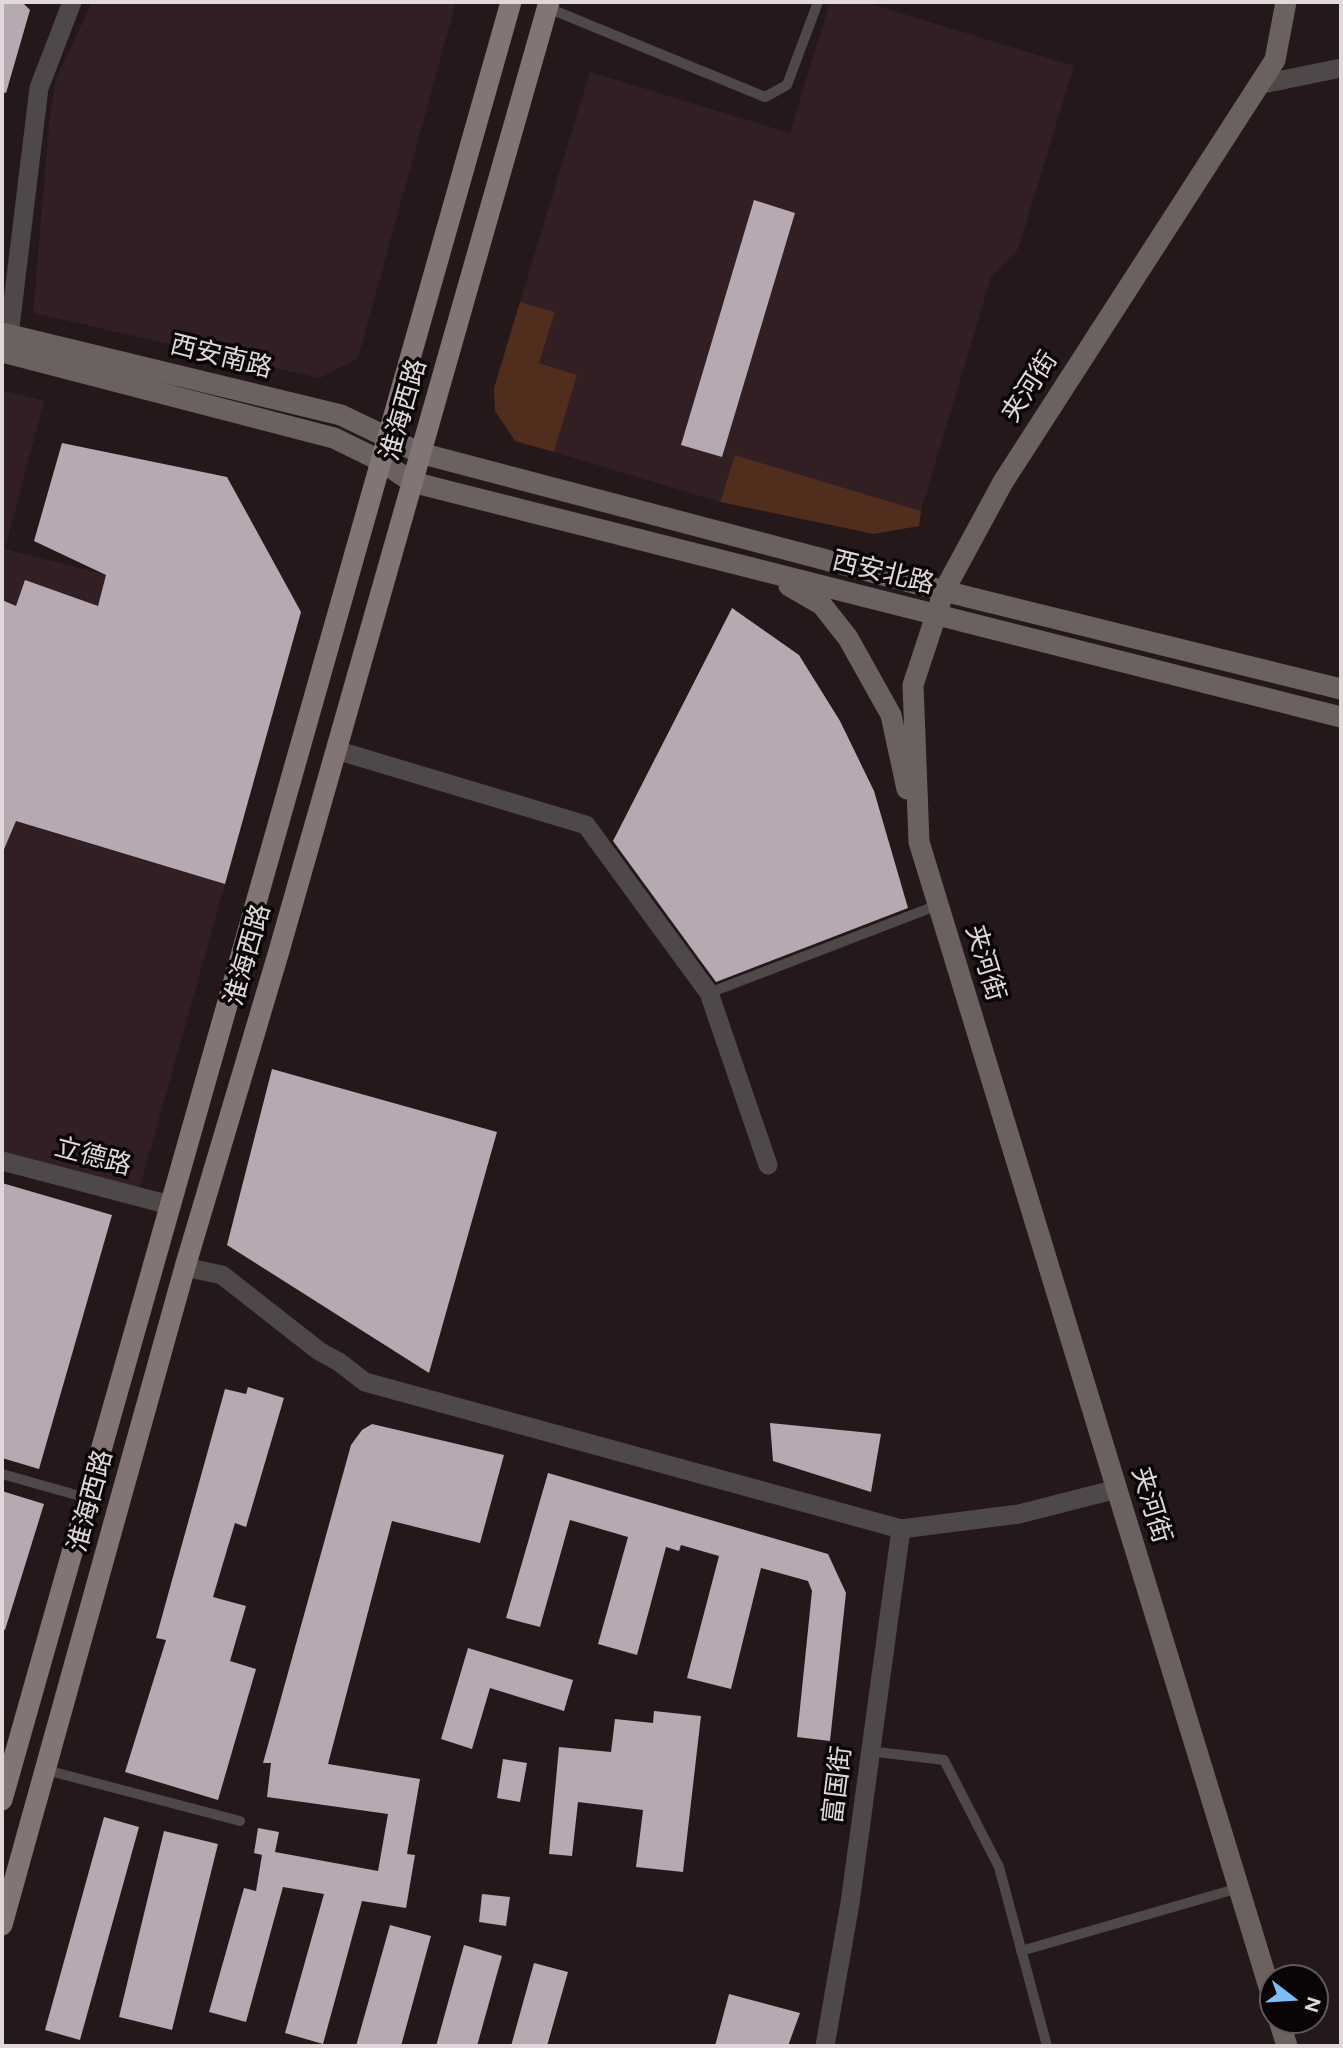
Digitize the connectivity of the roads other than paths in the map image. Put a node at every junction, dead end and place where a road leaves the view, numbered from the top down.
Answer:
1 (72, 2) edge
2 (511, 2) edge
3 (818, 2) edge
4 (1286, 2) edge
5 (548, 5) edge
6 (1341, 68) edge
7 (1258, 85) junction
8 (4, 340) edge
9 (388, 435) junction
10 (421, 453) junction
11 (381, 461) junction
12 (412, 482) junction
13 (765, 572) junction
14 (944, 591) junction
15 (936, 615) junction
16 (1341, 689) edge
17 (1341, 717) edge
18 (336, 750) junction
19 (919, 842) junction
20 (938, 905) junction
21 (709, 993) junction
22 (2, 1161) edge
23 (768, 1165) dead end
24 (170, 1205) junction
25 (185, 1267) junction
26 (2, 1474) edge
27 (1117, 1489) junction
28 (87, 1498) junction
29 (901, 1529) junction
30 (868, 1751) junction
31 (46, 1770) junction
32 (2, 1800) edge
33 (240, 1821) dead end
34 (1239, 1888) junction
35 (2, 1925) edge
36 (1021, 1951) junction
37 (1262, 1964) edge
38 (825, 2046) edge
39 (1047, 2046) edge

1 - 8 street
2 - 9 main road, 淮海西路
3 - 5 lane
4 - 7 main road, 夹河街
5 - 10 main road, 淮海西路
6 - 7 street
7 - 14 main road, 夹河街
8 - 9 main road, 西安南路
8 - 11 main road, 西安南路
9 - 10 main road, 西安南路
9 - 11 main road, 淮海西路
10 - 12 main road, 淮海西路
10 - 14 main road, 西安北路
11 - 12 main road, 西安南路
11 - 24 main road, 淮海西路
12 - 13 main road, 西安北路
12 - 18 main road, 淮海西路
13 - 15 main road, 西安北路
13 - 19 main road
14 - 15 main road, 夹河街
14 - 16 main road, 西安北路
15 - 17 main road, 西安北路
15 - 19 main road, 夹河街
18 - 21 street
18 - 25 main road, 淮海西路
19 - 20 main road, 夹河街
20 - 21 lane
20 - 27 main road, 夹河街
21 - 23 street
22 - 24 street, 立德路
24 - 28 main road, 淮海西路
25 - 29 street
25 - 31 main road, 淮海西路
26 - 28 lane
27 - 29 street
27 - 34 main road, 夹河街
28 - 32 main road, 淮海西路
29 - 30 street, 富国街
30 - 36 lane
30 - 38 street, 富国街
31 - 33 lane
31 - 35 main road, 淮海西路
34 - 36 lane
34 - 37 main road, 夹河街
36 - 39 lane

